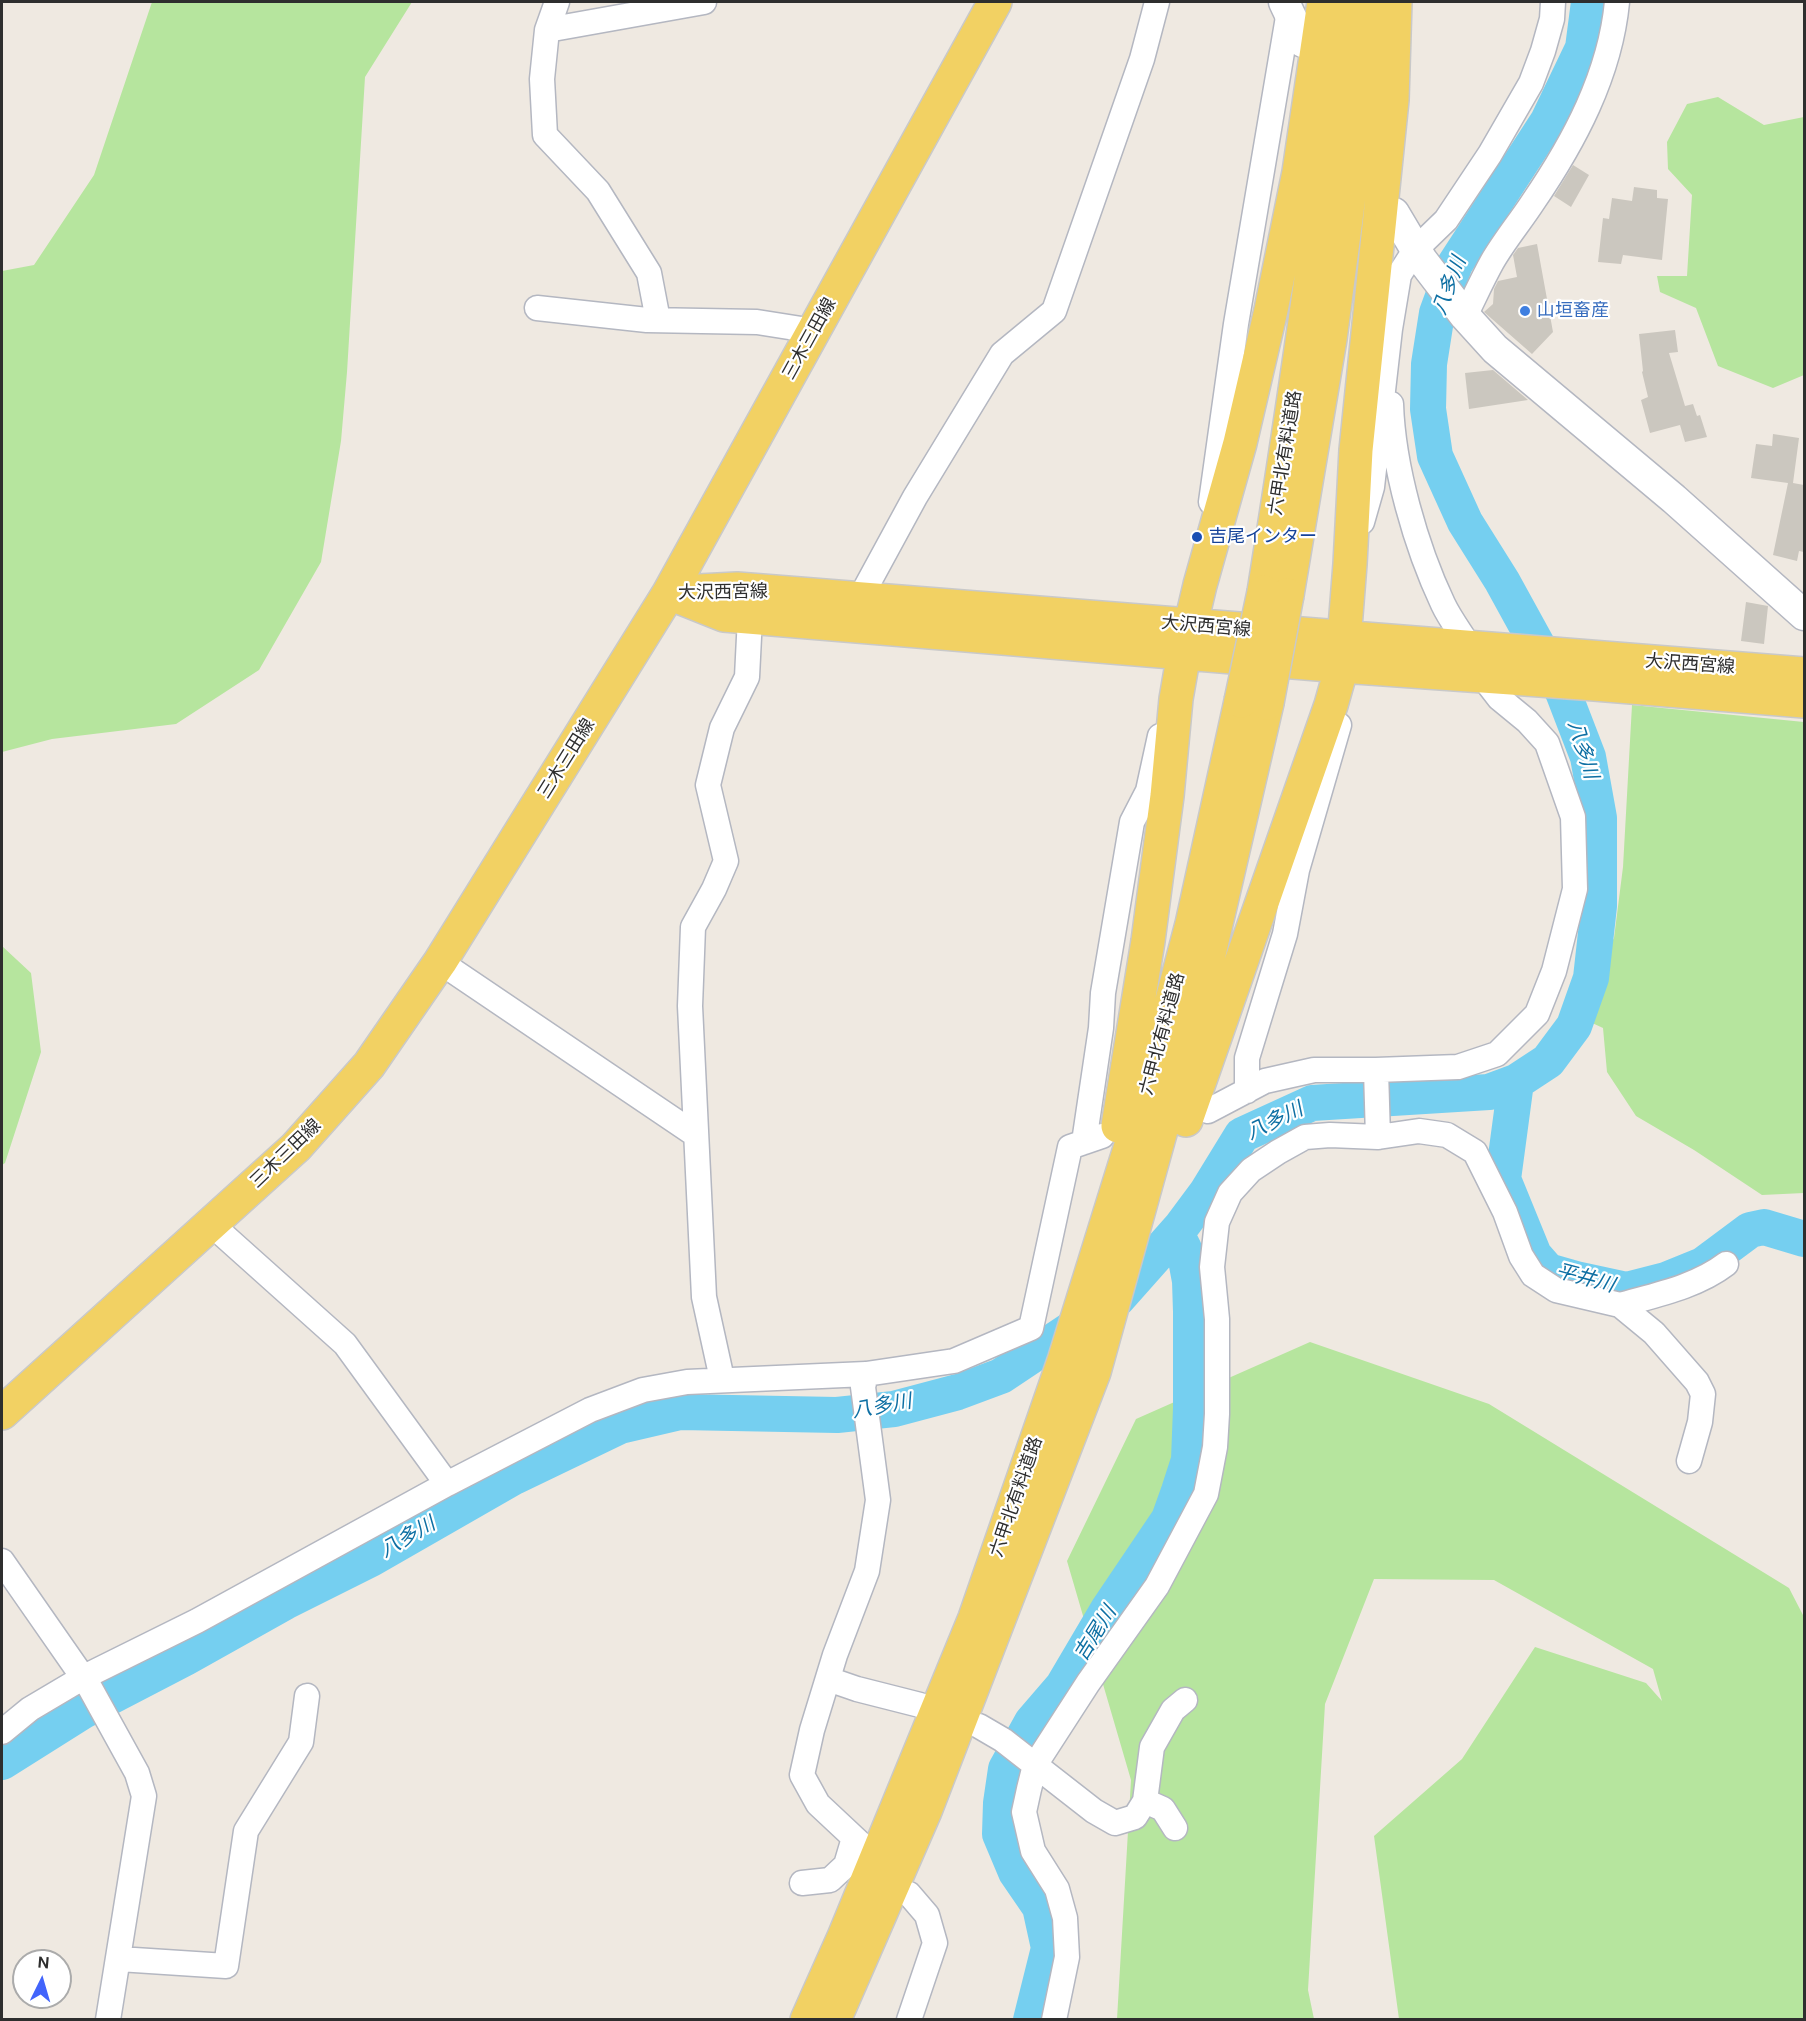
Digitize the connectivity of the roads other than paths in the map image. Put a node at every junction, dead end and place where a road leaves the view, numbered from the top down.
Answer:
1 (557, 2) edge
2 (705, 2) edge
3 (994, 2) edge
4 (1157, 2) edge
5 (1324, 2) edge
6 (1346, 2) edge
7 (1369, 2) edge
8 (1395, 2) edge
9 (1553, 2) edge
10 (1617, 2) edge
11 (1286, 6) edge
12 (547, 30) junction
13 (1303, 42) dead end
14 (1394, 213) dead end
15 (1418, 255) junction
16 (537, 308) dead end
17 (1465, 316) junction
18 (658, 320) junction
19 (814, 331) junction
20 (1389, 340) junction
21 (1350, 564) junction
22 (1200, 585) junction
23 (669, 593) junction
24 (1276, 593) junction
25 (859, 600) junction
26 (1804, 615) edge
27 (750, 617) junction
28 (1187, 639) junction
29 (1343, 652) junction
30 (1479, 657) junction
31 (1577, 669) junction
32 (1804, 674) edge
33 (1176, 699) junction
34 (1804, 701) edge
35 (1254, 702) junction
36 (440, 962) junction
37 (1376, 1074) junction
38 (1247, 1091) junction
39 (1208, 1111) dead end
40 (1378, 1134) junction
41 (696, 1135) junction
42 (211, 1224) junction
43 (1726, 1264) dead end
44 (1124, 1271) junction
45 (1620, 1305) junction
46 (1064, 1361) junction
47 (722, 1379) junction
48 (865, 1381) junction
49 (2, 1413) edge
50 (1689, 1461) dead end
51 (447, 1484) junction
52 (2, 1561) edge
53 (828, 1679) junction
54 (87, 1681) junction
55 (307, 1696) dead end
56 (1185, 1700) dead end
57 (920, 1705) dead end
58 (979, 1726) dead end
59 (2, 1732) edge
60 (1032, 1762) junction
61 (1145, 1801) junction
62 (1174, 1828) dead end
63 (802, 1884) dead end
64 (909, 1894) dead end
65 (118, 1959) junction
66 (108, 2019) edge
67 (807, 2019) edge
68 (834, 2019) edge
69 (909, 2019) edge
70 (1054, 2019) edge

1 - 12 street
2 - 12 street
3 - 19 main road, 三木三田線
4 - 25 street
5 - 22 main road
6 - 24 main road, 六甲北有料道路
7 - 24 main road, 六甲北有料道路
8 - 21 main road
9 - 15 street
10 - 17 street
11 - 13 street
11 - 22 street
12 - 18 street
14 - 15 street
15 - 17 street
15 - 20 street
16 - 18 street
17 - 26 street
18 - 19 street
19 - 23 main road, 三木三田線
20 - 21 street
20 - 30 street
21 - 29 main road
22 - 28 main road
23 - 25 main road, 大沢西宮線
23 - 27 main road, 大沢西宮線
23 - 36 main road, 三木三田線
24 - 35 main road, 六甲北有料道路, bridge
25 - 28 main road, 大沢西宮線
27 - 28 main road, 大沢西宮線
27 - 41 street
28 - 29 main road, 大沢西宮線
28 - 33 main road
29 - 30 main road, 大沢西宮線
29 - 38 street
29 - 44 main road
30 - 31 main road, 大沢西宮線
30 - 37 street
31 - 32 main road, 大沢西宮線
31 - 34 main road, 大沢西宮線
33 - 46 main road
33 - 48 street
35 - 44 main road, 六甲北有料道路
35 - 46 main road, 六甲北有料道路
36 - 41 street
36 - 42 main road, 三木三田線
37 - 38 street
37 - 40 street
38 - 39 street
40 - 45 street
40 - 60 street
41 - 47 street
42 - 49 main road, 三木三田線
42 - 51 street
43 - 45 street
44 - 68 main road, 六甲北有料道路
45 - 50 street
46 - 67 main road, 六甲北有料道路
47 - 48 street
47 - 51 street
48 - 53 street
51 - 54 street
52 - 54 street
53 - 57 street
53 - 63 street
54 - 59 street
54 - 65 street
55 - 65 street
56 - 61 street
58 - 60 street
60 - 61 street
60 - 70 street
61 - 62 street
64 - 69 street
65 - 66 street

